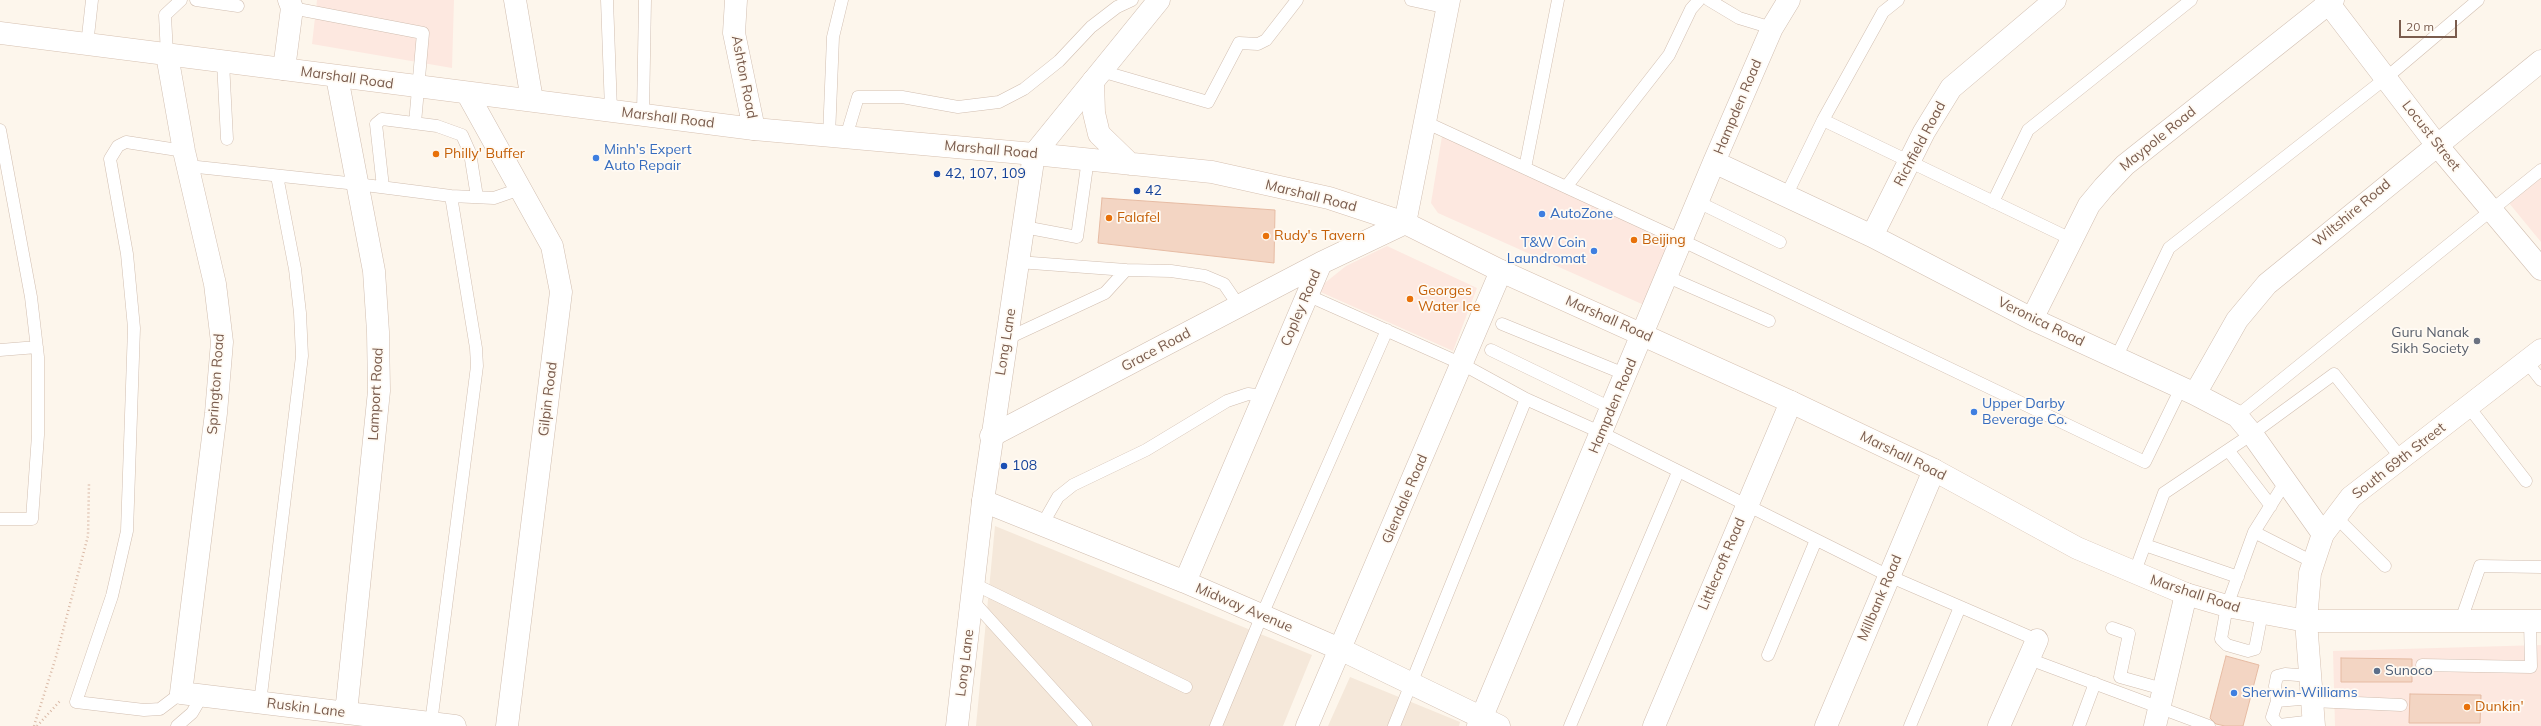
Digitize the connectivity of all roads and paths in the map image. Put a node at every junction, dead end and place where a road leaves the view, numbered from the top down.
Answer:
1 (92, 0) edge
2 (181, 0) edge
3 (196, 0) edge
4 (515, 0) edge
5 (607, 0) edge
6 (645, 0) edge
7 (736, 0) edge
8 (842, 0) edge
9 (1132, 0) edge
10 (1158, 0) edge
11 (1297, 0) edge
12 (1411, 0) edge
13 (1558, 0) edge
14 (1699, 0) edge
15 (1709, 0) edge
16 (1789, 0) edge
17 (1898, 0) edge
18 (2055, 0) edge
19 (2191, 0) edge
20 (2478, 0) edge
21 (2329, 1) edge
22 (291, 4) edge
23 (1448, 4) edge
24 (238, 6) dead end
25 (1772, 28) junction
26 (0, 33) edge
27 (87, 45) junction
28 (167, 56) junction
29 (2541, 61) edge
30 (223, 62) junction
31 (284, 69) junction
32 (1097, 76) junction
33 (337, 77) junction
34 (2386, 78) junction
35 (419, 88) junction
36 (467, 93) junction
37 (532, 100) junction
38 (611, 110) junction
39 (643, 114) junction
40 (1822, 120) junction
41 (1425, 122) junction
42 (415, 123) junction
43 (754, 129) junction
44 (0, 130) edge
45 (838, 136) junction
46 (227, 139) dead end
47 (2436, 144) junction
48 (1034, 154) junction
49 (186, 158) junction
50 (1088, 159) junction
51 (1714, 162) junction
52 (1909, 162) junction
53 (1130, 164) junction
54 (1524, 168) junction
55 (2541, 170) edge
56 (278, 176) junction
57 (357, 184) junction
58 (1566, 186) junction
59 (383, 187) junction
60 (520, 189) junction
61 (451, 196) junction
62 (1786, 196) junction
63 (477, 197) junction
64 (1698, 202) junction
65 (1993, 202) junction
66 (2492, 210) junction
67 (1405, 223) junction
68 (1024, 227) junction
69 (1872, 236) junction
70 (2072, 239) junction
71 (1683, 241) junction
72 (1780, 242) dead end
73 (1018, 262) junction
74 (1321, 263) junction
75 (2541, 269) edge
76 (1126, 270) junction
77 (1501, 272) junction
78 (1668, 277) junction
79 (1307, 295) junction
80 (1239, 306) junction
81 (2032, 319) junction
82 (1769, 321) dead end
83 (1502, 324) dead end
84 (1387, 330) junction
85 (1644, 335) junction
86 (1006, 339) junction
87 (37, 347) junction
88 (0, 350) edge
89 (1491, 350) dead end
90 (2533, 355) edge
91 (2116, 358) junction
92 (1462, 364) junction
93 (1627, 375) junction
94 (2541, 380) edge
95 (2188, 391) junction
96 (1264, 396) junction
97 (1526, 399) junction
98 (1791, 402) junction
99 (2468, 406) junction
100 (1612, 409) junction
101 (2237, 416) junction
102 (1602, 434) junction
103 (2252, 434) junction
104 (991, 436) junction
105 (2228, 450) junction
106 (2401, 458) junction
107 (1934, 470) junction
108 (1678, 472) junction
109 (2286, 481) junction
110 (2526, 481) dead end
111 (89, 483) dead end
112 (983, 501) junction
113 (1747, 506) junction
114 (2271, 506) junction
115 (0, 519) edge
116 (1042, 525) junction
117 (2329, 526) junction
118 (2254, 532) junction
119 (1816, 540) junction
120 (2145, 544) junction
121 (2313, 562) junction
122 (2385, 566) dead end
123 (2541, 567) edge
124 (2134, 574) junction
125 (1889, 576) junction
126 (2238, 577) junction
127 (1185, 582) junction
128 (973, 592) junction
129 (2186, 594) junction
130 (2227, 606) junction
131 (1960, 607) junction
132 (2262, 613) junction
133 (1262, 616) junction
134 (2306, 621) junction
135 (2536, 621) edge
136 (2460, 623) junction
137 (2112, 628) dead end
138 (1342, 650) junction
139 (2033, 650) junction
140 (1768, 655) dead end
141 (2422, 665) dead end
142 (2310, 676) junction
143 (2095, 683) junction
144 (1412, 684) junction
145 (1186, 687) dead end
146 (181, 693) junction
147 (202, 696) junction
148 (2276, 701) junction
149 (76, 702) junction
150 (260, 703) junction
151 (2401, 704) dead end
152 (2159, 707) edge
153 (2313, 711) edge
154 (346, 713) junction
155 (431, 723) junction
156 (1486, 723) edge
157 (36, 726) edge
158 (177, 726) edge
159 (455, 726) edge
160 (507, 726) edge
161 (957, 726) edge
162 (1086, 726) edge
163 (1216, 726) edge
164 (1307, 726) edge
165 (1394, 726) edge
166 (1570, 726) edge
167 (1654, 726) edge
168 (1826, 726) edge
169 (1910, 726) edge
170 (1999, 726) edge
171 (2079, 726) edge
172 (2210, 726) edge

1 - 27 lane
2 - 28 lane
3 - 24 lane
4 - 37 street
5 - 38 lane
6 - 39 lane
7 - 43 street, Ashton Road
8 - 45 lane
9 - 45 lane
10 - 32 street
11 - 32 lane
12 - 23 lane
13 - 54 lane
14 - 58 lane
15 - 25 lane
16 - 25 street, Hampden Road
17 - 40 lane
18 - 52 street, Richfield Road
19 - 65 lane
20 - 34 lane
21 - 34 street, Locust Street
21 - 70 street, Maypole Road
22 - 31 street
22 - 35 lane
23 - 41 street
25 - 51 street, Hampden Road
26 - 27 street, Marshall Road
27 - 28 street, Marshall Road
28 - 30 street, Marshall Road
28 - 49 street, Springton Road
29 - 47 street, Wiltshire Road
30 - 31 street, Marshall Road
30 - 46 lane
31 - 33 street, Marshall Road
32 - 48 street
32 - 53 street
33 - 35 street, Marshall Road
33 - 57 street, Lamport Road
34 - 47 street, Locust Street
34 - 91 lane
35 - 36 street, Marshall Road
35 - 42 lane
36 - 37 street, Marshall Road
36 - 60 street, Gilpin Road
37 - 38 street, Marshall Road
38 - 39 street, Marshall Road
39 - 43 street, Marshall Road
40 - 52 lane
40 - 62 lane
41 - 54 lane
41 - 67 street
42 - 59 lane
42 - 63 lane
43 - 45 street, Marshall Road
44 - 87 lane
45 - 48 street, Marshall Road
47 - 66 street, Locust Street
47 - 95 street, Wiltshire Road
48 - 50 street, Marshall Road
48 - 68 street, Long Lane
49 - 56 lane
49 - 146 street, Springton Road
49 - 149 lane
50 - 53 street, Marshall Road
50 - 68 lane
51 - 62 street, Veronica Road
51 - 64 street, Hampden Road
52 - 65 lane
52 - 69 street, Richfield Road
53 - 67 street, Marshall Road
54 - 58 lane
55 - 66 lane
56 - 57 lane
56 - 150 lane
57 - 59 lane
57 - 154 street, Lamport Road
58 - 71 lane
59 - 61 lane
60 - 63 lane
60 - 160 street, Gilpin Road
61 - 63 lane
61 - 155 lane
62 - 69 street, Veronica Road
64 - 71 street, Hampden Road
64 - 72 lane
65 - 70 lane
66 - 75 street, Locust Street
66 - 101 lane
67 - 74 street, Copley Road
67 - 77 street, Marshall Road
68 - 73 street, Long Lane
69 - 81 street, Veronica Road
70 - 81 street, Maypole Road
71 - 78 street, Hampden Road
71 - 95 lane
73 - 76 lane
73 - 86 street, Long Lane
74 - 79 street, Copley Road
74 - 80 street, Grace Road
76 - 80 lane
76 - 86 lane
77 - 85 street, Marshall Road
77 - 92 street, Glendale Road
78 - 82 lane
78 - 85 street, Hampden Road
79 - 84 lane
79 - 96 street, Copley Road
80 - 104 street, Grace Road
81 - 91 street, Veronica Road
83 - 93 lane
84 - 92 lane
84 - 133 lane
85 - 93 street, Hampden Road
85 - 98 street, Marshall Road
86 - 104 street, Long Lane
87 - 88 lane
87 - 115 lane
89 - 100 lane
90 - 94 lane
90 - 99 street, South 69th Street
91 - 95 street, Veronica Road
92 - 97 lane
92 - 138 street, Glendale Road
93 - 100 street, Hampden Road
95 - 101 street, Veronica Road
96 - 116 lane
96 - 127 street, Copley Road
97 - 102 lane
97 - 144 lane
98 - 107 street, Marshall Road
98 - 113 street, Littlecroft Road
99 - 106 street, South 69th Street
99 - 110 lane
100 - 102 street, Hampden Road
101 - 103 street, Veronica Road
102 - 108 lane
102 - 156 street, Hampden Road
103 - 105 lane
103 - 106 lane
103 - 109 street, Veronica Road
104 - 112 street, Long Lane
105 - 114 lane
105 - 120 lane
106 - 117 street, South 69th Street
107 - 124 street, Marshall Road
107 - 125 street, Millbank Road
108 - 113 lane
108 - 166 lane
109 - 114 lane
109 - 117 street, Veronica Road
111 - 157 path
112 - 116 street, Midway Avenue
112 - 128 street, Long Lane
113 - 119 lane
113 - 167 street, Littlecroft Road
114 - 118 lane
116 - 127 street, Midway Avenue
117 - 121 street, South 69th Street
117 - 122 lane
118 - 121 lane
118 - 126 lane
119 - 125 lane
119 - 140 lane
120 - 124 lane
120 - 126 lane
121 - 134 street, South 69th Street
123 - 136 lane
124 - 129 street, Marshall Road
125 - 131 lane
125 - 168 street, Millbank Road
126 - 130 lane
127 - 133 street, Midway Avenue
128 - 145 lane
128 - 161 street, Long Lane
128 - 162 lane
129 - 130 street, Marshall Road
129 - 152 street
130 - 132 street, Marshall Road
130 - 132 lane
131 - 139 lane
131 - 169 lane
132 - 134 street, Marshall Road
133 - 138 street, Midway Avenue
133 - 163 lane
134 - 136 street, Marshall Road
134 - 142 street, South 69th Street
135 - 136 street, Marshall Road
135 - 141 lane
137 - 152 lane
138 - 144 street, Midway Avenue
138 - 164 street, Glendale Road
139 - 143 lane
139 - 170 street
142 - 148 lane
142 - 153 street, South 69th Street
143 - 152 lane
143 - 171 lane
144 - 156 street, Midway Avenue
144 - 165 lane
146 - 147 street, Ruskin Lane
146 - 149 lane
147 - 150 street, Ruskin Lane
147 - 158 lane
148 - 153 lane
148 - 153 lane
149 - 157 path
150 - 154 street, Ruskin Lane
151 - 153 lane
152 - 172 lane
154 - 155 street, Ruskin Lane
155 - 159 street, Ruskin Lane

